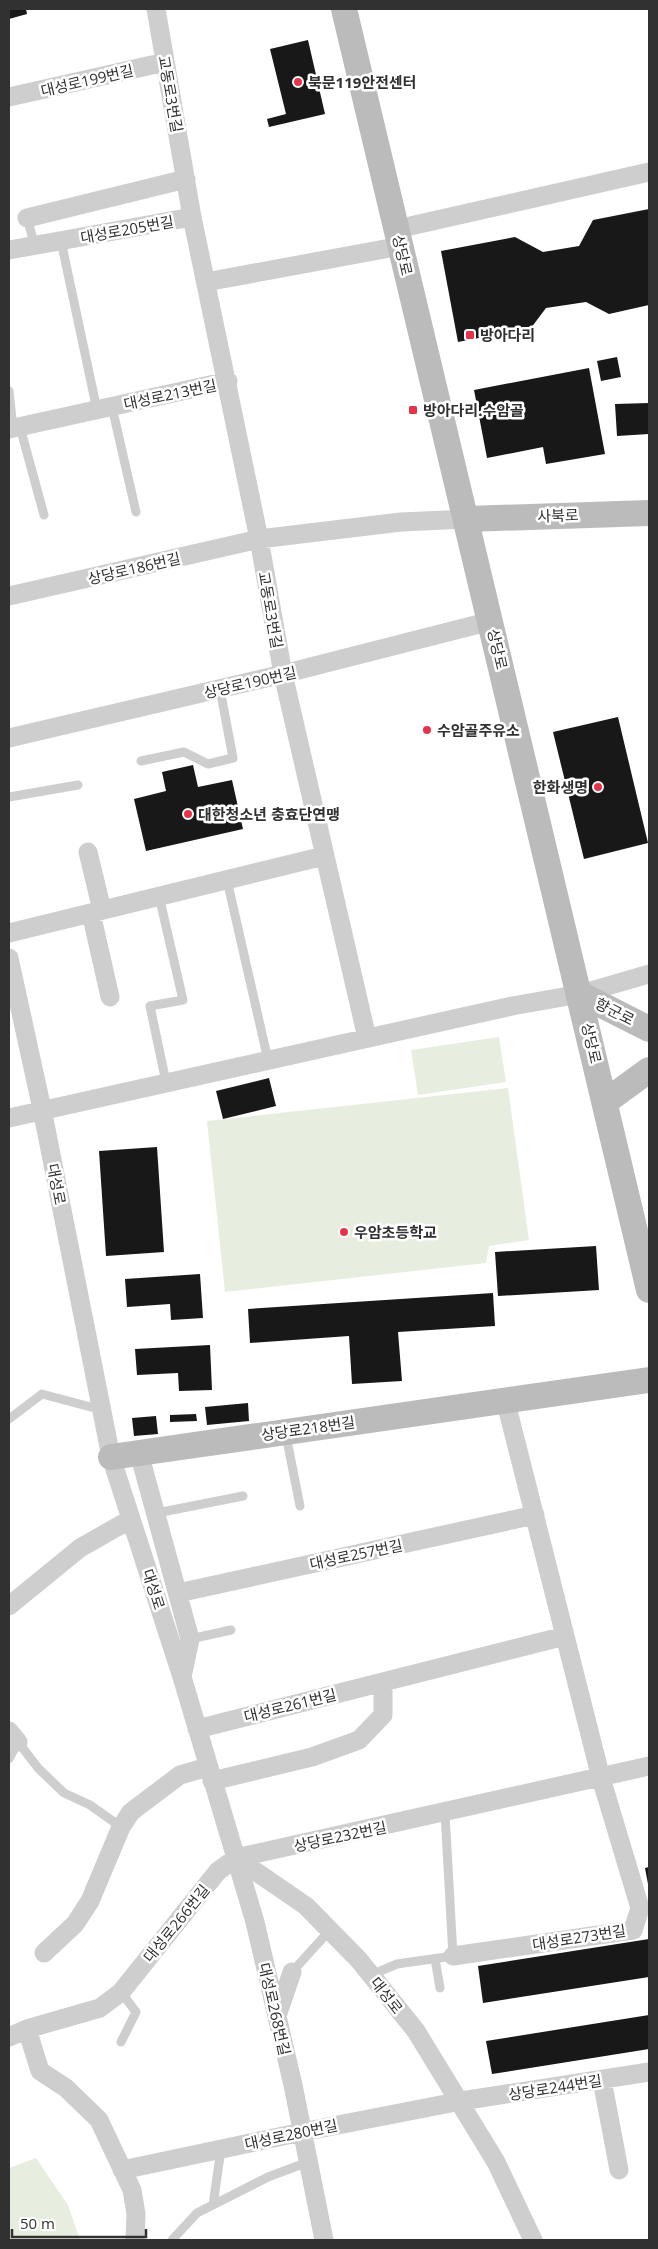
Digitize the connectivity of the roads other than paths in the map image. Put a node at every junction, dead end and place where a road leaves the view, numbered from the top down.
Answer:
1 (156, 9) edge
2 (344, 9) edge
3 (165, 62) junction
4 (9, 98) edge
5 (649, 172) edge
6 (186, 179) junction
7 (192, 217) junction
8 (28, 218) joint
9 (399, 238) junction
10 (61, 241) junction
11 (35, 246) junction
12 (9, 250) edge
13 (206, 282) junction
14 (81, 338) joint
15 (228, 381) junction
16 (9, 391) edge
17 (104, 408) junction
18 (14, 428) edge
19 (136, 512) dead end
20 (649, 513) edge
21 (44, 515) dead end
22 (466, 519) junction
23 (259, 540) junction
24 (9, 596) edge
25 (491, 621) junction
26 (283, 674) junction
27 (220, 689) junction
28 (9, 738) edge
29 (140, 761) dead end
30 (78, 784) dead end
31 (9, 796) edge
32 (88, 852) dead end
33 (324, 856) junction
34 (227, 880) junction
35 (159, 896) junction
36 (97, 912) junction
37 (9, 933) edge
38 (9, 958) edge
39 (649, 974) edge
40 (580, 994) junction
41 (110, 997) dead end
42 (649, 1029) edge
43 (367, 1038) junction
44 (268, 1060) junction
45 (649, 1070) edge
46 (166, 1082) junction
47 (606, 1102) junction
48 (42, 1109) junction
49 (9, 1118) edge
50 (649, 1290) edge
51 (649, 1380) edge
52 (506, 1399) junction
53 (102, 1410) junction
54 (9, 1419) edge
55 (285, 1432) junction
56 (139, 1453) junction
57 (111, 1457) junction
58 (243, 1496) dead end
59 (300, 1506) dead end
60 (157, 1513) junction
61 (535, 1514) junction
62 (131, 1519) junction
63 (178, 1593) junction
64 (9, 1606) edge
65 (232, 1630) dead end
66 (565, 1636) junction
67 (190, 1639) junction
68 (182, 1677) junction
69 (383, 1682) junction
70 (197, 1729) junction
71 (13, 1737) edge
72 (9, 1759) edge
73 (649, 1766) edge
74 (210, 1774) junction
75 (601, 1778) junction
76 (445, 1813) junction
77 (121, 1827) junction
78 (236, 1858) junction
79 (330, 1930) junction
80 (44, 1953) dead end
81 (444, 1957) junction
82 (292, 1972) joint
83 (371, 1975) junction
84 (440, 1988) dead end
85 (121, 1992) junction
86 (277, 2016) junction
87 (28, 2029) junction
88 (9, 2037) edge
89 (121, 2042) dead end
90 (649, 2072) edge
91 (602, 2080) junction
92 (461, 2101) junction
93 (302, 2132) junction
94 (221, 2149) junction
95 (308, 2162) junction
96 (122, 2170) junction
97 (619, 2170) dead end
98 (213, 2205) junction
99 (135, 2240) edge
100 (172, 2240) edge
101 (324, 2240) edge
102 (533, 2240) edge

1 - 3 street, 교동로3번길
2 - 9 main road, 상당로
3 - 4 street, 대성로199번길
3 - 6 street, 교동로3번길
5 - 9 street
6 - 7 street, 교동로3번길
6 - 8 street
7 - 10 street, 대성로205번길
7 - 13 street, 교동로3번길
8 - 11 lane
9 - 13 street
9 - 22 main road, 상당로
10 - 11 street, 대성로205번길
10 - 14 lane, 대성로205번길
11 - 12 street, 대성로205번길
13 - 15 street, 교동로3번길
14 - 17 lane, 대성로213번길
15 - 17 street, 대성로213번길
15 - 23 street, 교동로3번길
16 - 18 lane
17 - 18 street, 대성로213번길
17 - 19 lane, 대성로213번길
18 - 21 lane
20 - 22 main road, 사북로
22 - 23 street, 상당로186번길
22 - 25 main road, 상당로
23 - 24 street, 상당로186번길
23 - 26 street, 교동로3번길
25 - 26 street, 상당로190번길
25 - 40 main road, 상당로
26 - 27 street, 상당로190번길
26 - 33 street, 교동로3번길
27 - 28 street, 상당로190번길
27 - 29 lane
30 - 31 lane
32 - 36 street
33 - 34 street
33 - 43 street, 교동로3번길
34 - 35 street
34 - 44 lane
35 - 36 street
35 - 46 lane
36 - 37 street
36 - 41 street
38 - 48 street, 대성로
39 - 40 street
40 - 42 main road, 향군로
40 - 43 street
40 - 47 main road, 상당로
43 - 44 street
44 - 46 street
45 - 47 main road
46 - 48 street
47 - 50 main road, 상당로
48 - 49 street
48 - 53 street, 대성로
51 - 52 main road, 상당로218번길
52 - 55 main road, 상당로218번길
52 - 61 street
53 - 54 lane
53 - 57 street, 대성로
55 - 56 main road, 상당로218번길
55 - 59 lane
56 - 57 main road, 상당로218번길
56 - 60 street
57 - 62 street, 대성로
58 - 60 lane
60 - 63 street
61 - 63 street, 대성로257번길
61 - 66 street
62 - 64 street
62 - 68 street, 대성로
63 - 67 street
65 - 67 lane
66 - 69 street, 대성로261번길
66 - 75 street
67 - 68 street
68 - 70 street, 대성로
69 - 70 street, 대성로261번길
69 - 74 street
70 - 74 street, 대성로
71 - 72 lane
71 - 77 lane
73 - 75 street, 상당로232번길
74 - 77 street
74 - 78 street, 대성로
75 - 76 street, 상당로232번길
75 - 81 street, 대성로273번길
76 - 78 street, 상당로232번길
76 - 81 lane
77 - 80 street
78 - 79 street, 대성로
78 - 85 street, 대성로266번길
78 - 86 street, 대성로268번길
79 - 82 lane
79 - 83 street, 대성로
81 - 83 lane, 대성로273번길
81 - 84 lane
82 - 86 street
83 - 92 street, 대성로
85 - 87 street, 대성로266번길
85 - 89 lane
86 - 93 street, 대성로268번길
87 - 88 street, 대성로266번길
87 - 96 street
90 - 91 street, 상당로244번길
91 - 92 street, 상당로244번길
91 - 97 street
92 - 93 street, 대성로280번길
92 - 102 street, 대성로
93 - 94 street, 대성로280번길
93 - 95 street, 대성로268번길
94 - 96 street, 대성로280번길
94 - 98 lane
95 - 98 lane
95 - 101 street, 대성로268번길
96 - 99 street
98 - 100 lane

